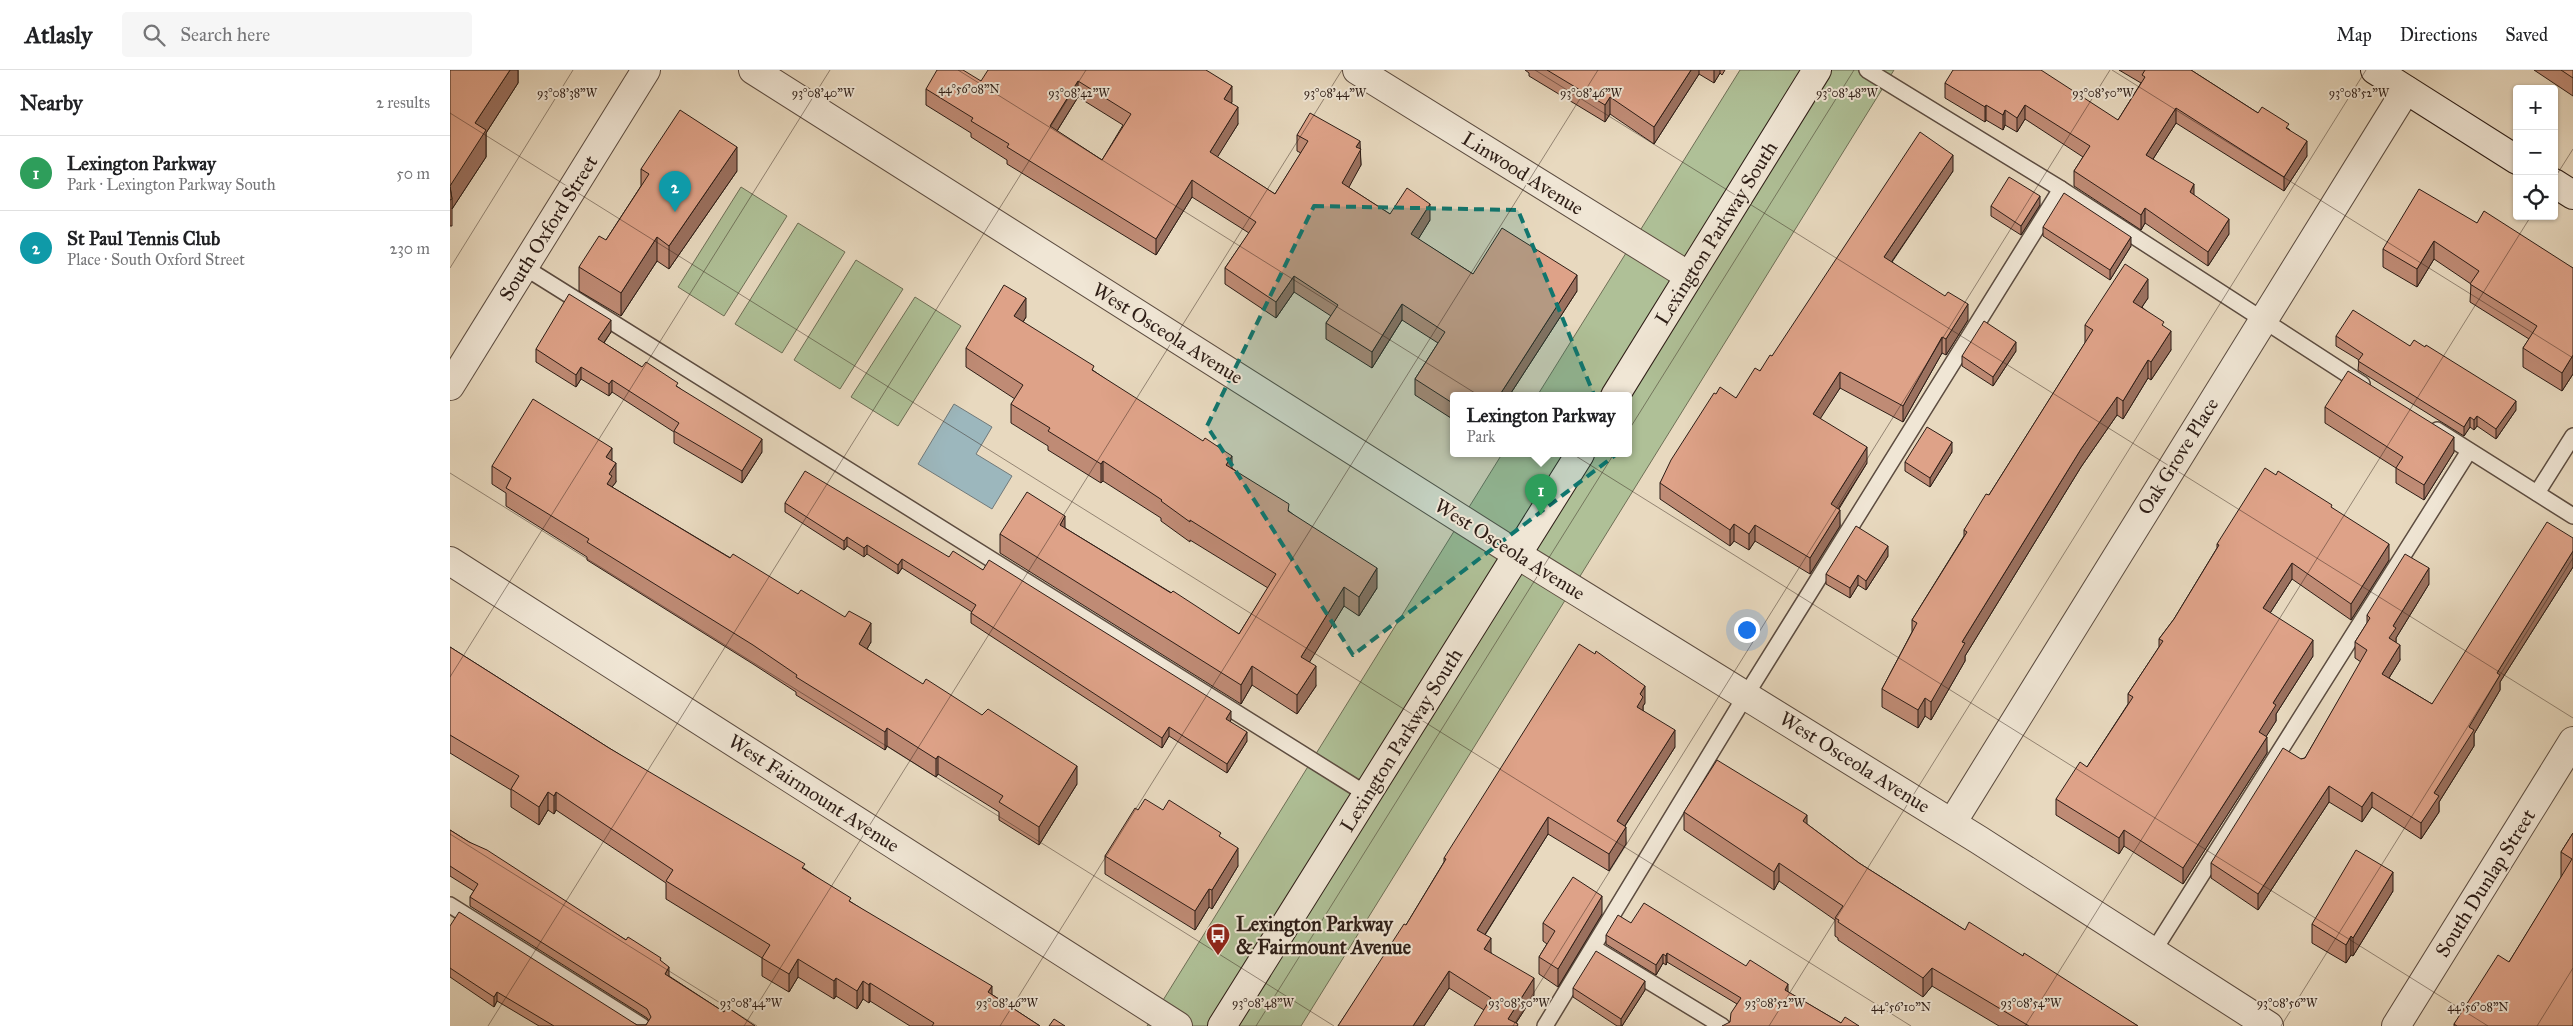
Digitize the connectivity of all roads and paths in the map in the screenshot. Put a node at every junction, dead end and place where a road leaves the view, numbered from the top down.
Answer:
1 (646, 70) edge
2 (753, 70) edge
3 (1357, 70) edge
4 (1817, 70) edge
5 (1867, 70) edge
6 (2375, 70) edge
7 (2406, 90) junction
8 (2513, 157) edge
9 (2558, 186) edge
10 (2061, 189) junction
11 (2573, 195) edge
12 (524, 267) junction
13 (1689, 276) junction
14 (2262, 321) junction
15 (450, 386) edge
16 (1617, 392) edge
17 (2376, 393) edge
18 (2427, 424) edge
19 (2573, 436) edge
20 (2469, 451) junction
21 (1578, 457) edge
22 (2537, 493) junction
23 (2573, 516) edge
24 (1518, 555) junction
25 (450, 560) edge
26 (1746, 695) junction
27 (2573, 741) edge
28 (1368, 794) junction
29 (1952, 823) junction
30 (450, 905) edge
31 (1594, 948) junction
32 (2153, 952) junction
33 (642, 1026) edge
34 (1178, 1026) edge
35 (1222, 1026) edge
36 (1545, 1026) edge
37 (1722, 1026) edge
38 (2269, 1026) edge
39 (2396, 1026) edge

1 - 12 street, South Oxford Street
2 - 24 street, West Osceola Avenue
3 - 13 street, Linwood Avenue
4 - 13 street, Lexington Parkway South
5 - 10 lane
6 - 7 street
7 - 8 street
7 - 14 street, Oak Grove Place
9 - 11 street
10 - 14 lane
10 - 26 lane
12 - 15 street, South Oxford Street
12 - 28 lane
13 - 16 street, Lexington Parkway South
14 - 17 lane
14 - 29 street, Oak Grove Place
18 - 20 lane
19 - 22 lane
20 - 22 lane
20 - 32 lane
21 - 24 street, Lexington Parkway South
22 - 23 lane
24 - 26 street, West Osceola Avenue
24 - 28 street, Lexington Parkway South
25 - 34 street, West Fairmount Avenue
26 - 29 street, West Osceola Avenue
26 - 31 lane
27 - 39 street, South Dunlap Street
28 - 35 street, Lexington Parkway South
29 - 32 street, West Osceola Avenue
30 - 33 lane
31 - 36 lane
31 - 37 lane
32 - 38 street, West Osceola Avenue

